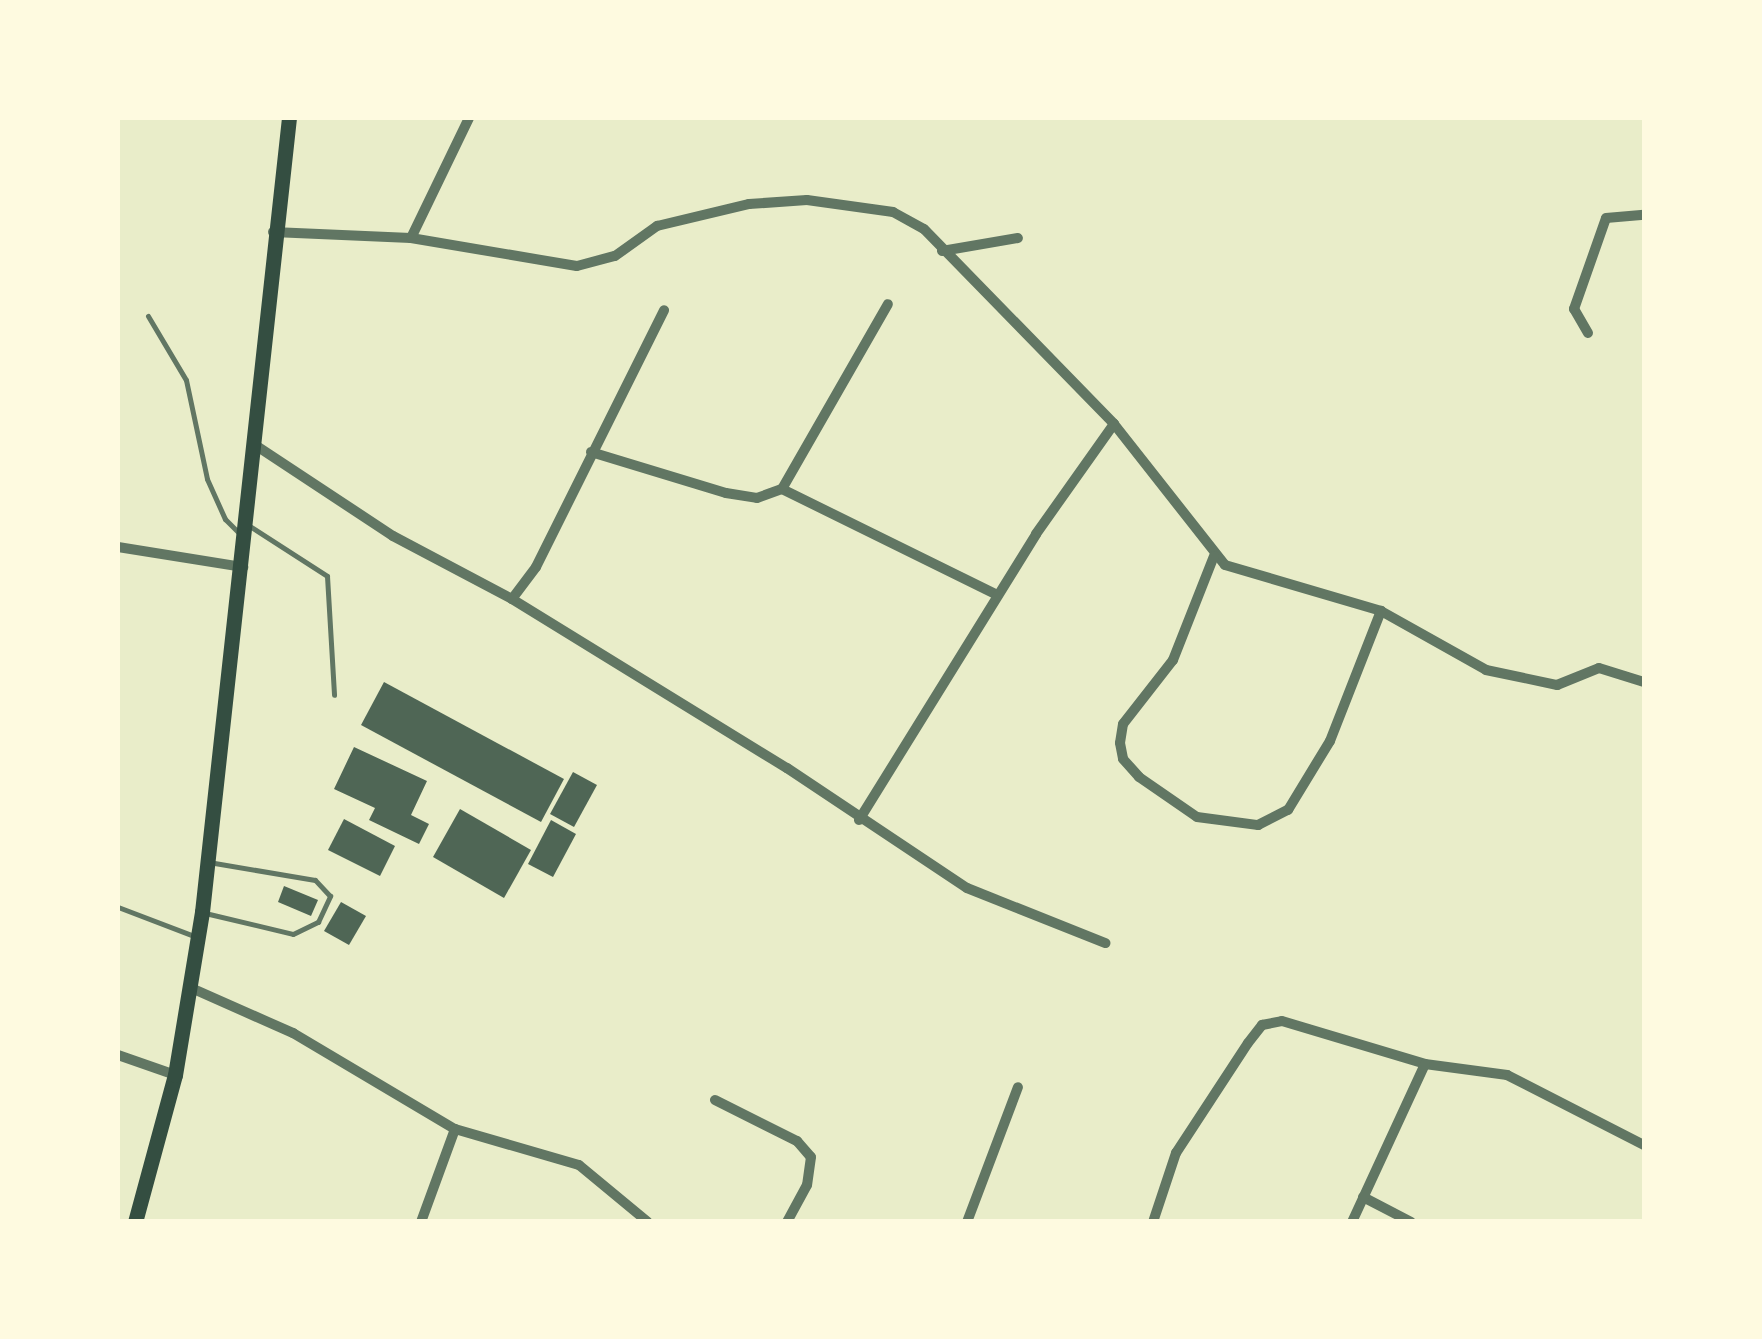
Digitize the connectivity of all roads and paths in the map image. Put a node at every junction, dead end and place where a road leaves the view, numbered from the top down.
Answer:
1 (288, 118) edge
2 (469, 118) edge
3 (1644, 215) edge
4 (273, 232) junction
5 (411, 238) junction
6 (1018, 238) dead end
7 (942, 252) junction
8 (888, 304) dead end
9 (664, 310) dead end
10 (148, 316) dead end
11 (1588, 333) dead end
12 (1114, 424) junction
13 (254, 445) junction
14 (591, 452) junction
15 (782, 489) junction
16 (247, 533) junction
17 (118, 547) edge
18 (1214, 556) junction
19 (244, 567) junction
20 (997, 595) junction
21 (512, 600) junction
22 (1381, 611) junction
23 (1644, 682) edge
24 (334, 696) dead end
25 (859, 820) junction
26 (208, 862) junction
27 (118, 906) edge
28 (202, 912) junction
29 (197, 937) junction
30 (1106, 943) dead end
31 (189, 988) junction
32 (118, 1055) edge
33 (1424, 1064) junction
34 (175, 1075) junction
35 (1018, 1087) dead end
36 (715, 1100) dead end
37 (455, 1129) junction
38 (1644, 1145) edge
39 (1363, 1197) junction
40 (135, 1222) edge
41 (421, 1222) edge
42 (648, 1222) edge
43 (787, 1222) edge
44 (966, 1222) edge
45 (1153, 1222) edge
46 (1352, 1222) edge
47 (1412, 1222) edge

1 - 4 main road
2 - 5 street
3 - 11 street
4 - 5 street
4 - 13 main road
5 - 7 street
6 - 7 street
7 - 12 street
8 - 15 street
9 - 14 street
10 - 16 lane
12 - 18 street
12 - 20 street
13 - 16 main road
13 - 21 street
14 - 15 street
14 - 21 street
15 - 20 street
16 - 19 main road
16 - 24 lane
17 - 19 street
18 - 22 street
18 - 22 street
19 - 26 main road
20 - 25 street
21 - 25 street
22 - 23 street
25 - 30 street
26 - 28 main road
26 - 28 lane
27 - 29 lane
28 - 29 main road
29 - 31 main road
31 - 34 main road
31 - 37 street
32 - 34 street
33 - 38 street
33 - 39 street
33 - 45 street
34 - 40 main road
35 - 44 street
36 - 43 street
37 - 41 street
37 - 42 street
39 - 46 street
39 - 47 street

